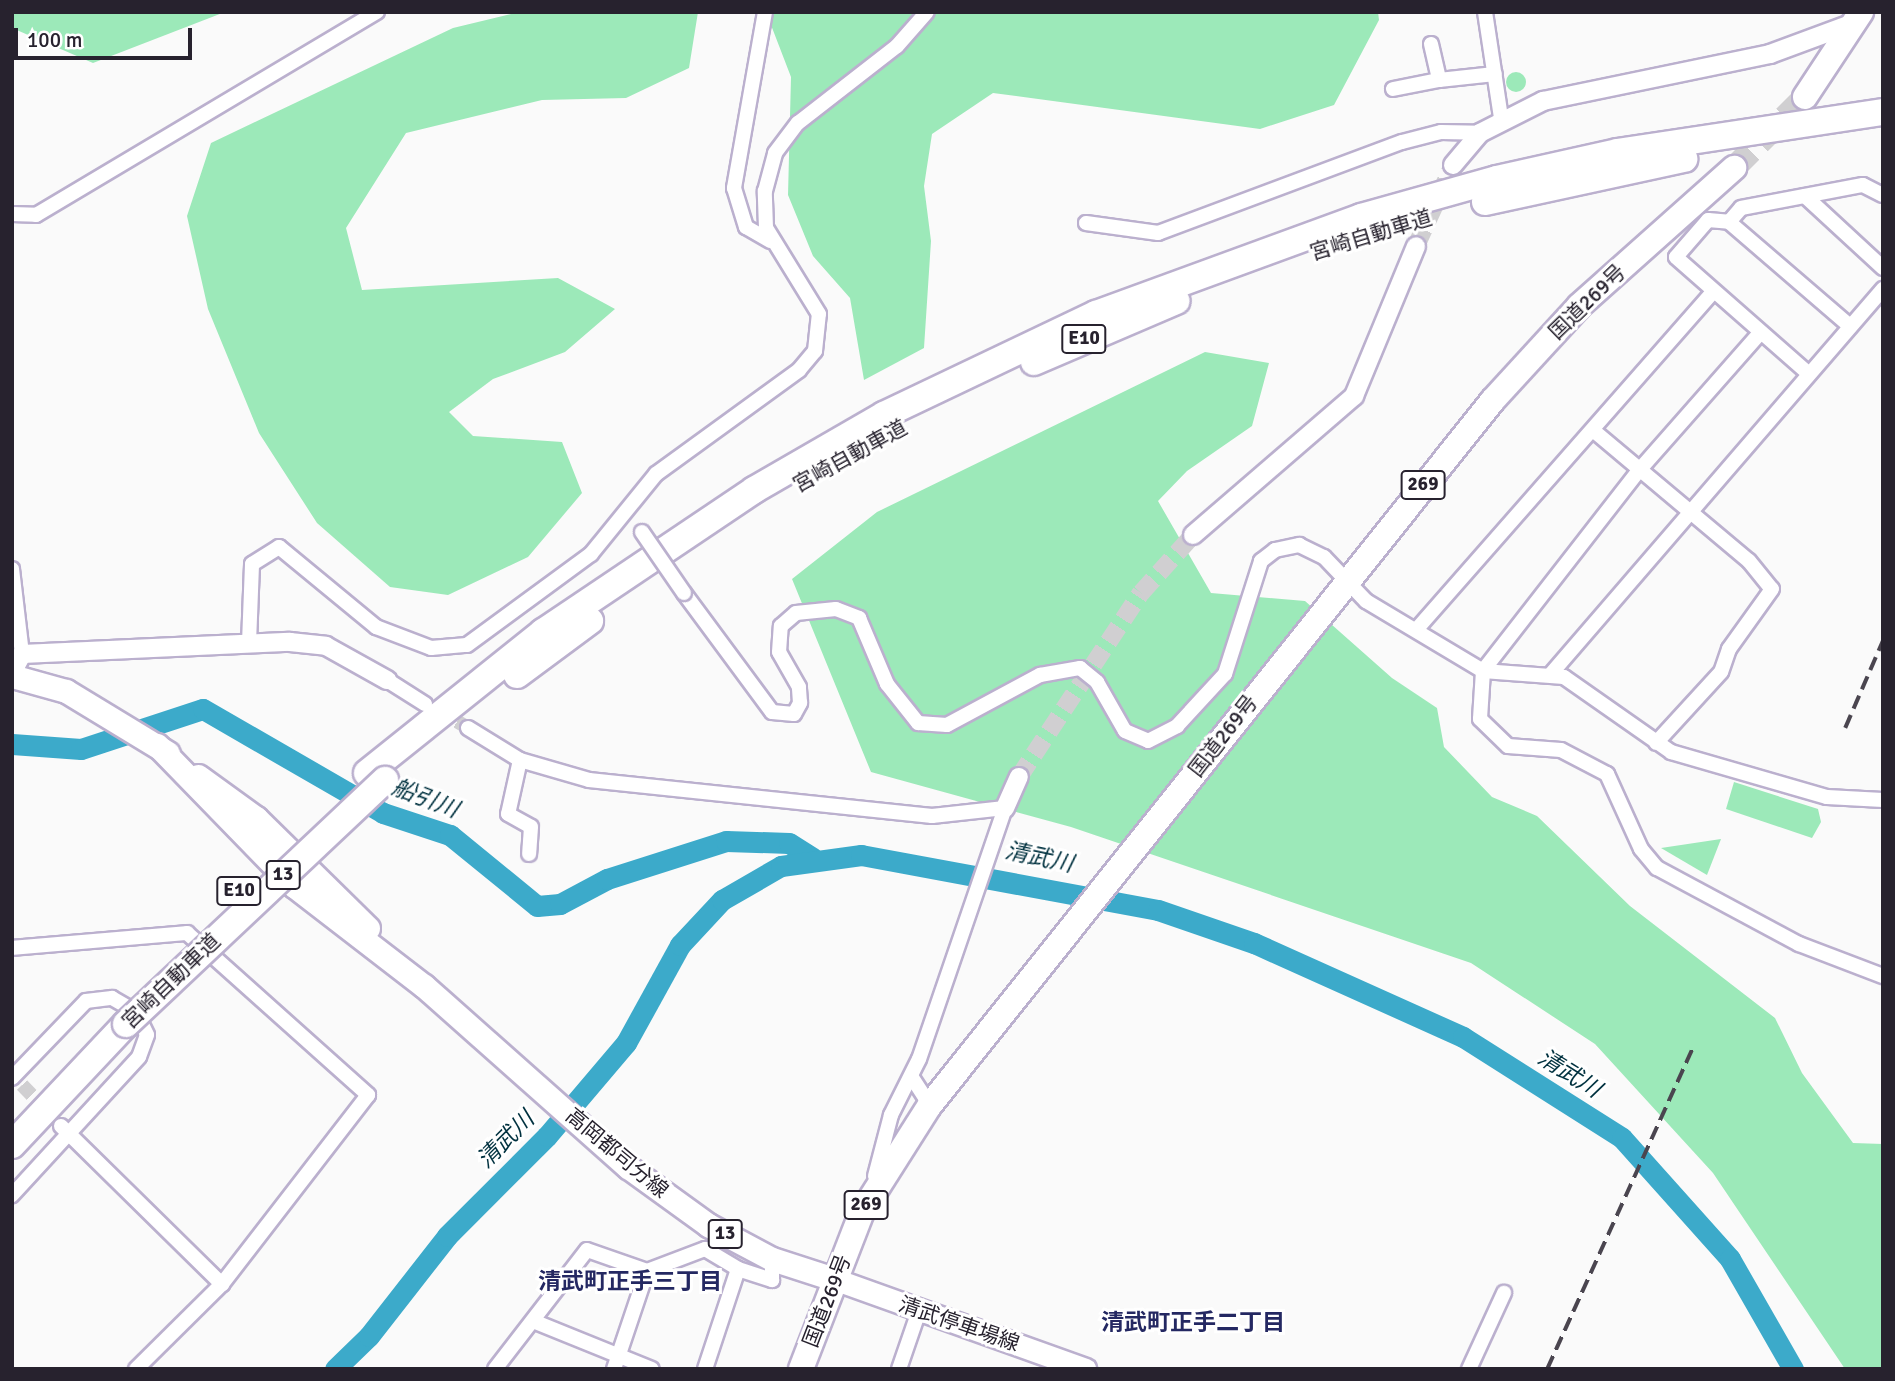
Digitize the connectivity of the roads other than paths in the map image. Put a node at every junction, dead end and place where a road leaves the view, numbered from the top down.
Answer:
1 (377, 12) edge
2 (765, 12) edge
3 (927, 12) edge
4 (1485, 12) edge
5 (1858, 18) edge
6 (1431, 44) dead end
7 (1496, 74) junction
8 (1440, 80) junction
9 (1393, 89) dead end
10 (1805, 97) tunnel mouth
11 (1883, 112) edge
12 (1501, 118) junction
13 (1883, 130) edge
14 (1480, 133) junction
15 (1453, 165) tunnel mouth
16 (1734, 168) tunnel mouth
17 (1883, 195) edge
18 (1805, 196) junction
19 (12, 214) edge
20 (1729, 222) junction
21 (1086, 223) dead end
22 (770, 241) junction
23 (1416, 246) tunnel mouth
24 (1883, 268) edge
25 (1883, 289) edge
26 (1713, 292) junction
27 (1850, 327) junction
28 (1760, 333) junction
29 (1809, 374) junction
30 (1594, 431) junction
31 (1640, 469) junction
32 (1692, 512) junction
33 (628, 516) junction
34 (1193, 535) tunnel mouth
35 (12, 569) edge
36 (1347, 579) junction
37 (1416, 630) junction
38 (249, 643) junction
39 (22, 654) junction
40 (1483, 671) junction
41 (12, 674) edge
42 (1550, 675) junction
43 (387, 680) joint
44 (425, 704) tunnel mouth
45 (468, 728) tunnel mouth
46 (1656, 743) junction
47 (520, 760) junction
48 (376, 776) junction
49 (1019, 777) tunnel mouth
50 (1883, 800) edge
51 (1003, 817) junction
52 (529, 854) dead end
53 (12, 948) edge
54 (1883, 976) edge
55 (119, 1017) junction
56 (911, 1076) junction
57 (16, 1080) edge
58 (930, 1105) junction
59 (12, 1119) edge
60 (66, 1130) junction
61 (12, 1145) edge
62 (12, 1195) edge
63 (862, 1212) junction
64 (772, 1259) junction
65 (738, 1269) junction
66 (647, 1271) junction
67 (834, 1279) junction
68 (222, 1284) junction
69 (1504, 1293) dead end
70 (919, 1311) junction
71 (533, 1321) junction
72 (616, 1362) edge
73 (1071, 1366) edge
74 (136, 1369) edge
75 (495, 1369) edge
76 (652, 1369) edge
77 (705, 1369) edge
78 (801, 1369) edge
79 (899, 1369) edge
80 (1469, 1369) edge

1 - 19 street
2 - 22 street
3 - 22 street
4 - 7 street
5 - 10 highway
5 - 12 street
6 - 8 street
7 - 8 street
7 - 12 street
8 - 9 street
11 - 48 highway, 宮崎自動車道 / E10
12 - 14 street
13 - 48 highway, 宮崎自動車道 / E10
14 - 15 street
14 - 21 street
16 - 36 highway, 国道269号 / 269
17 - 18 street
18 - 20 street
18 - 24 street
20 - 26 street
20 - 27 street
22 - 33 street
23 - 34 street
25 - 27 street
26 - 28 street
26 - 30 street
27 - 29 street
28 - 29 street
28 - 31 street
29 - 32 street
30 - 31 street
30 - 37 street
31 - 32 street
31 - 40 street
32 - 42 street
32 - 46 street
33 - 36 street, bridge
33 - 38 street
35 - 39 street
36 - 37 street
36 - 58 highway, 国道269号 / 269
37 - 40 street
38 - 39 street
38 - 43 street
39 - 41 street
40 - 42 street
40 - 54 street
41 - 64 main road, 高岡都司分線 / 13
42 - 46 street
43 - 44 street
45 - 47 street
46 - 50 street
47 - 51 street
47 - 52 street
48 - 55 highway, 宮崎自動車道 / E10, bridge
49 - 51 street
51 - 56 street
53 - 68 street
55 - 59 highway, 宮崎自動車道 / E10
55 - 61 highway, 宮崎自動車道 / E10
56 - 58 street
56 - 63 street
57 - 60 street
58 - 63 highway, 国道269号 / 269
60 - 62 street
60 - 68 street
63 - 67 highway, 国道269号 / 269
64 - 65 street
64 - 67 main road, 高岡都司分線 / 13
65 - 66 street
65 - 77 street
66 - 71 street
66 - 72 street
67 - 70 main road, 清武停車場線
67 - 78 highway, 国道269号 / 269
68 - 74 street
69 - 80 street
70 - 73 main road, 清武停車場線
70 - 79 street
71 - 72 street
71 - 75 street
72 - 76 street

